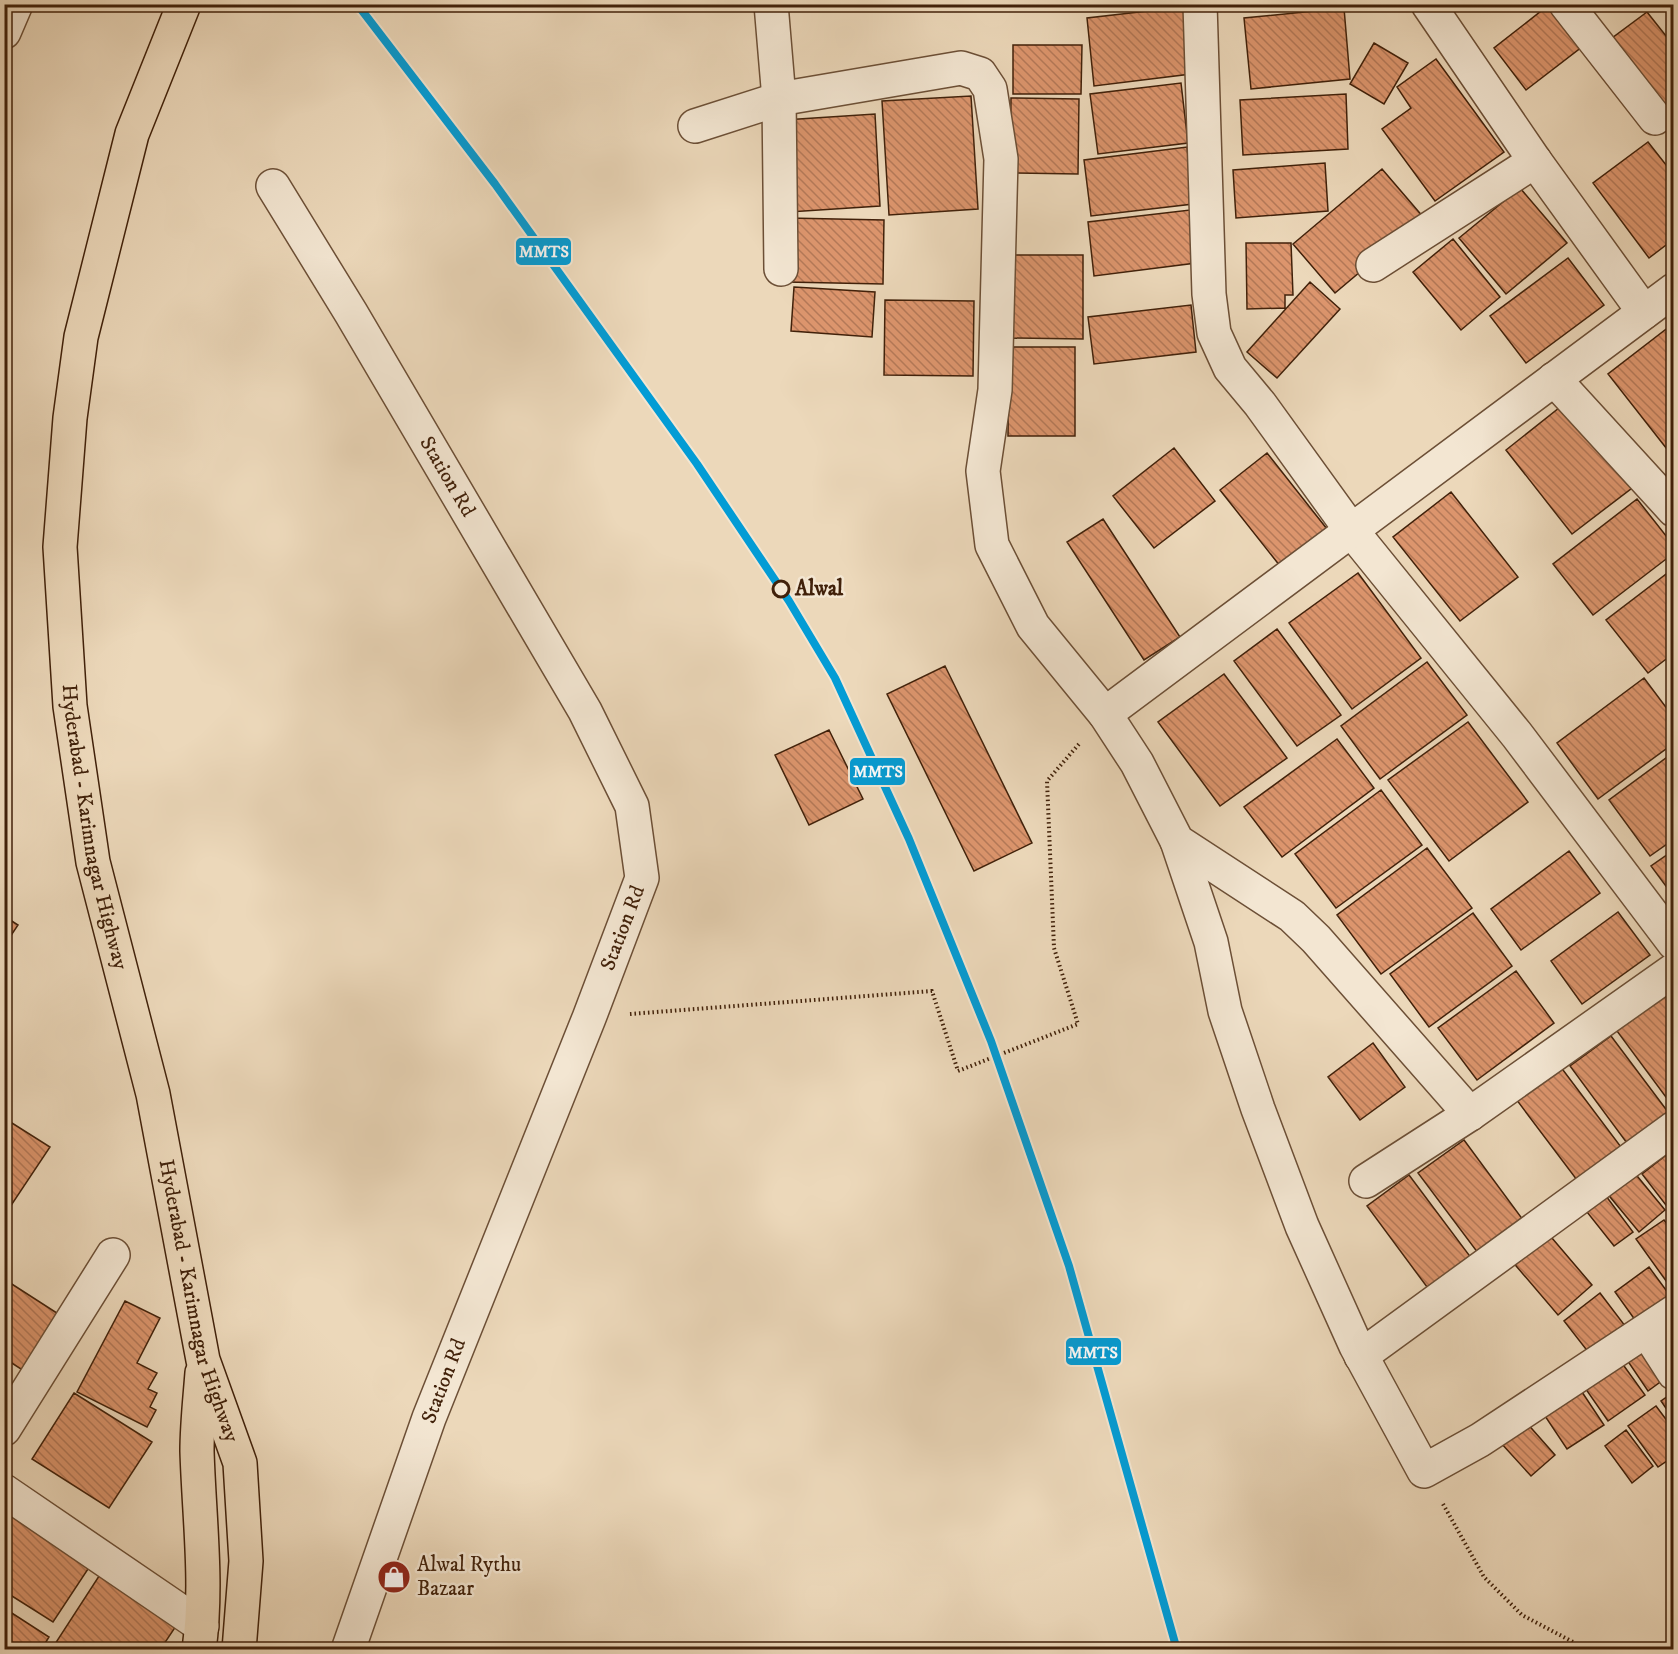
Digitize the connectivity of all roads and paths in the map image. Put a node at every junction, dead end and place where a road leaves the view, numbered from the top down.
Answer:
1 (16, 4) edge
2 (771, 4) edge
3 (1200, 4) edge
4 (1428, 4) edge
5 (1566, 4) edge
6 (181, 11) edge
7 (4, 32) edge
8 (779, 99) junction
9 (1655, 118) dead end
10 (695, 126) dead end
11 (1535, 161) junction
12 (273, 186) dead end
13 (1373, 265) dead end
14 (781, 269) dead end
15 (1674, 290) edge
16 (1644, 312) junction
17 (1554, 379) junction
18 (1674, 510) edge
19 (1351, 530) junction
20 (1105, 714) junction
21 (1177, 841) junction
22 (1674, 943) edge
23 (1674, 970) edge
24 (589, 1018) junction
25 (1470, 1114) junction
26 (1674, 1128) edge
27 (1366, 1181) dead end
28 (113, 1255) dead end
29 (1674, 1312) edge
30 (1647, 1331) junction
31 (1361, 1356) junction
32 (203, 1360) junction
33 (1674, 1373) edge
34 (4, 1429) edge
35 (1424, 1471) junction
36 (4, 1491) edge
37 (201, 1638) edge
38 (239, 1650) edge
39 (348, 1650) edge
40 (1581, 1650) edge

1 - 7 street
2 - 8 street
3 - 19 street
4 - 11 street
5 - 9 street
6 - 32 main road, Hyderabad - Karimnagar Highway
8 - 10 street
8 - 14 street
8 - 20 street
11 - 13 street
11 - 16 street
12 - 24 street, Station Rd
15 - 16 street
16 - 17 street
17 - 18 street
17 - 19 street
19 - 20 street
19 - 22 street
20 - 21 street
20 - 24 path
21 - 25 street
21 - 31 street
23 - 25 street
24 - 39 street, Station Rd
25 - 27 street
26 - 31 street
28 - 34 street
29 - 30 street
30 - 33 street
30 - 35 street
31 - 35 street
32 - 37 main road
32 - 38 main road, Hyderabad - Karimnagar Highway
35 - 40 path
36 - 37 street

